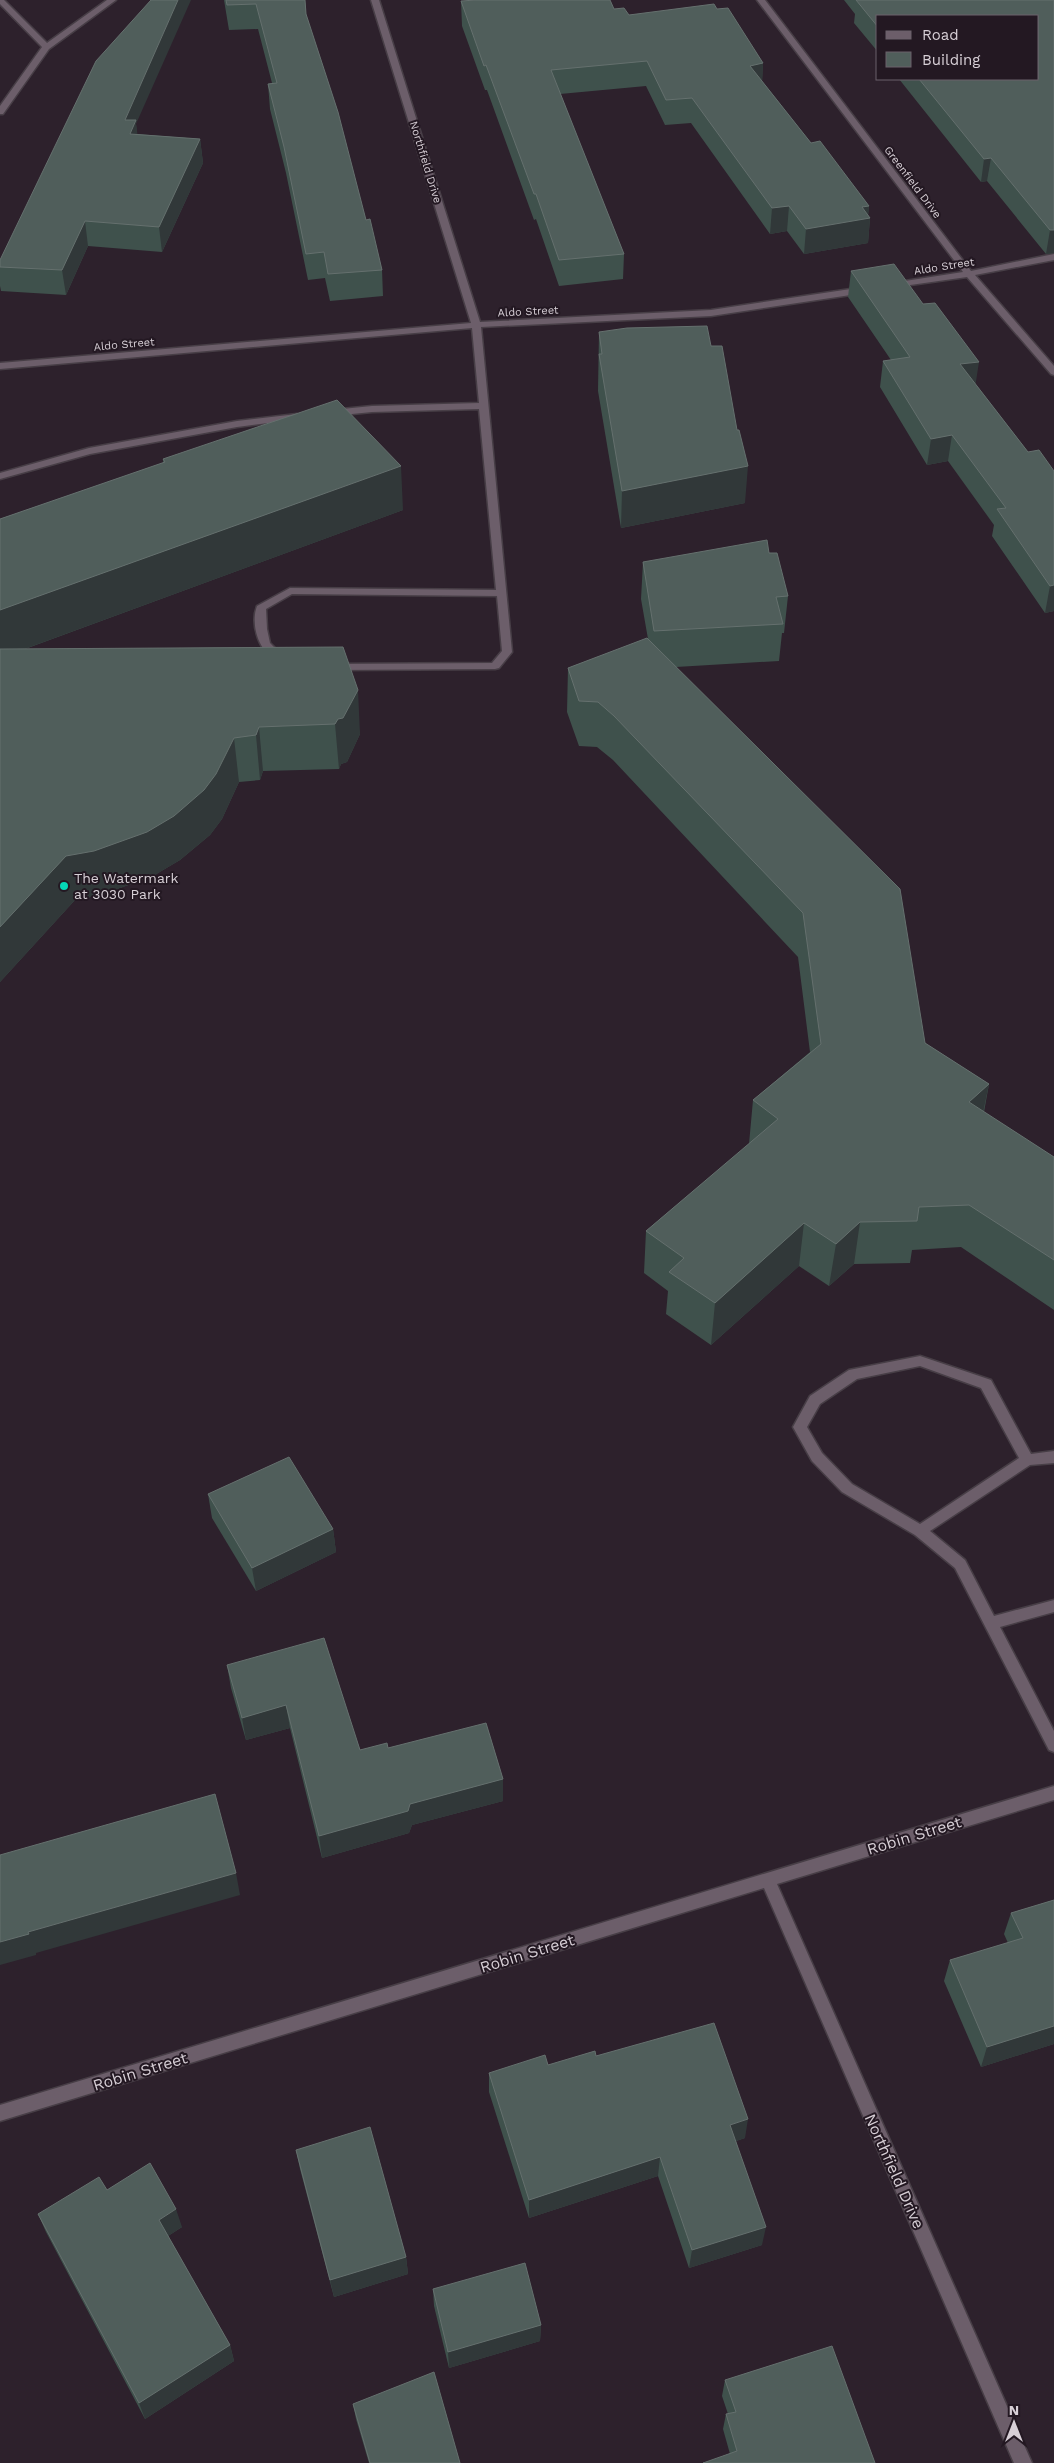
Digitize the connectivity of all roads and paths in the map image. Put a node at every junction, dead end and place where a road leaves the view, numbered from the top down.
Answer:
1 (0, 0) edge
2 (112, 0) edge
3 (375, 0) edge
4 (761, 0) edge
5 (46, 47) junction
6 (0, 112) edge
7 (1054, 257) edge
8 (969, 274) junction
9 (476, 325) junction
10 (0, 366) edge
11 (1054, 372) edge
12 (484, 406) junction
13 (324, 414) edge
14 (305, 416) edge
15 (0, 476) edge
16 (502, 593) junction
17 (289, 661) edge
18 (324, 667) edge
19 (1054, 1457) edge
20 (1027, 1460) junction
21 (920, 1531) junction
22 (1054, 1606) edge
23 (991, 1623) junction
24 (1054, 1745) edge
25 (1054, 1793) edge
26 (768, 1880) junction
27 (0, 2113) edge
28 (1023, 2463) edge

1 - 5 street
2 - 5 street
3 - 9 street, Northfield Drive
4 - 8 street, Greenfield Drive
5 - 6 street
7 - 8 street, Aldo Street
8 - 9 street, Aldo Street
8 - 11 street, Greenfield Drive
9 - 10 street, Aldo Street
9 - 12 street, Northfield Drive
12 - 13 street
12 - 16 street, Northfield Drive
14 - 15 street
16 - 17 street
16 - 18 street, Northfield Drive
19 - 20 street
20 - 21 street
20 - 21 street
21 - 23 street
22 - 23 street
23 - 24 street
25 - 26 street, Robin Street
26 - 27 street, Robin Street
26 - 28 street, Northfield Drive

